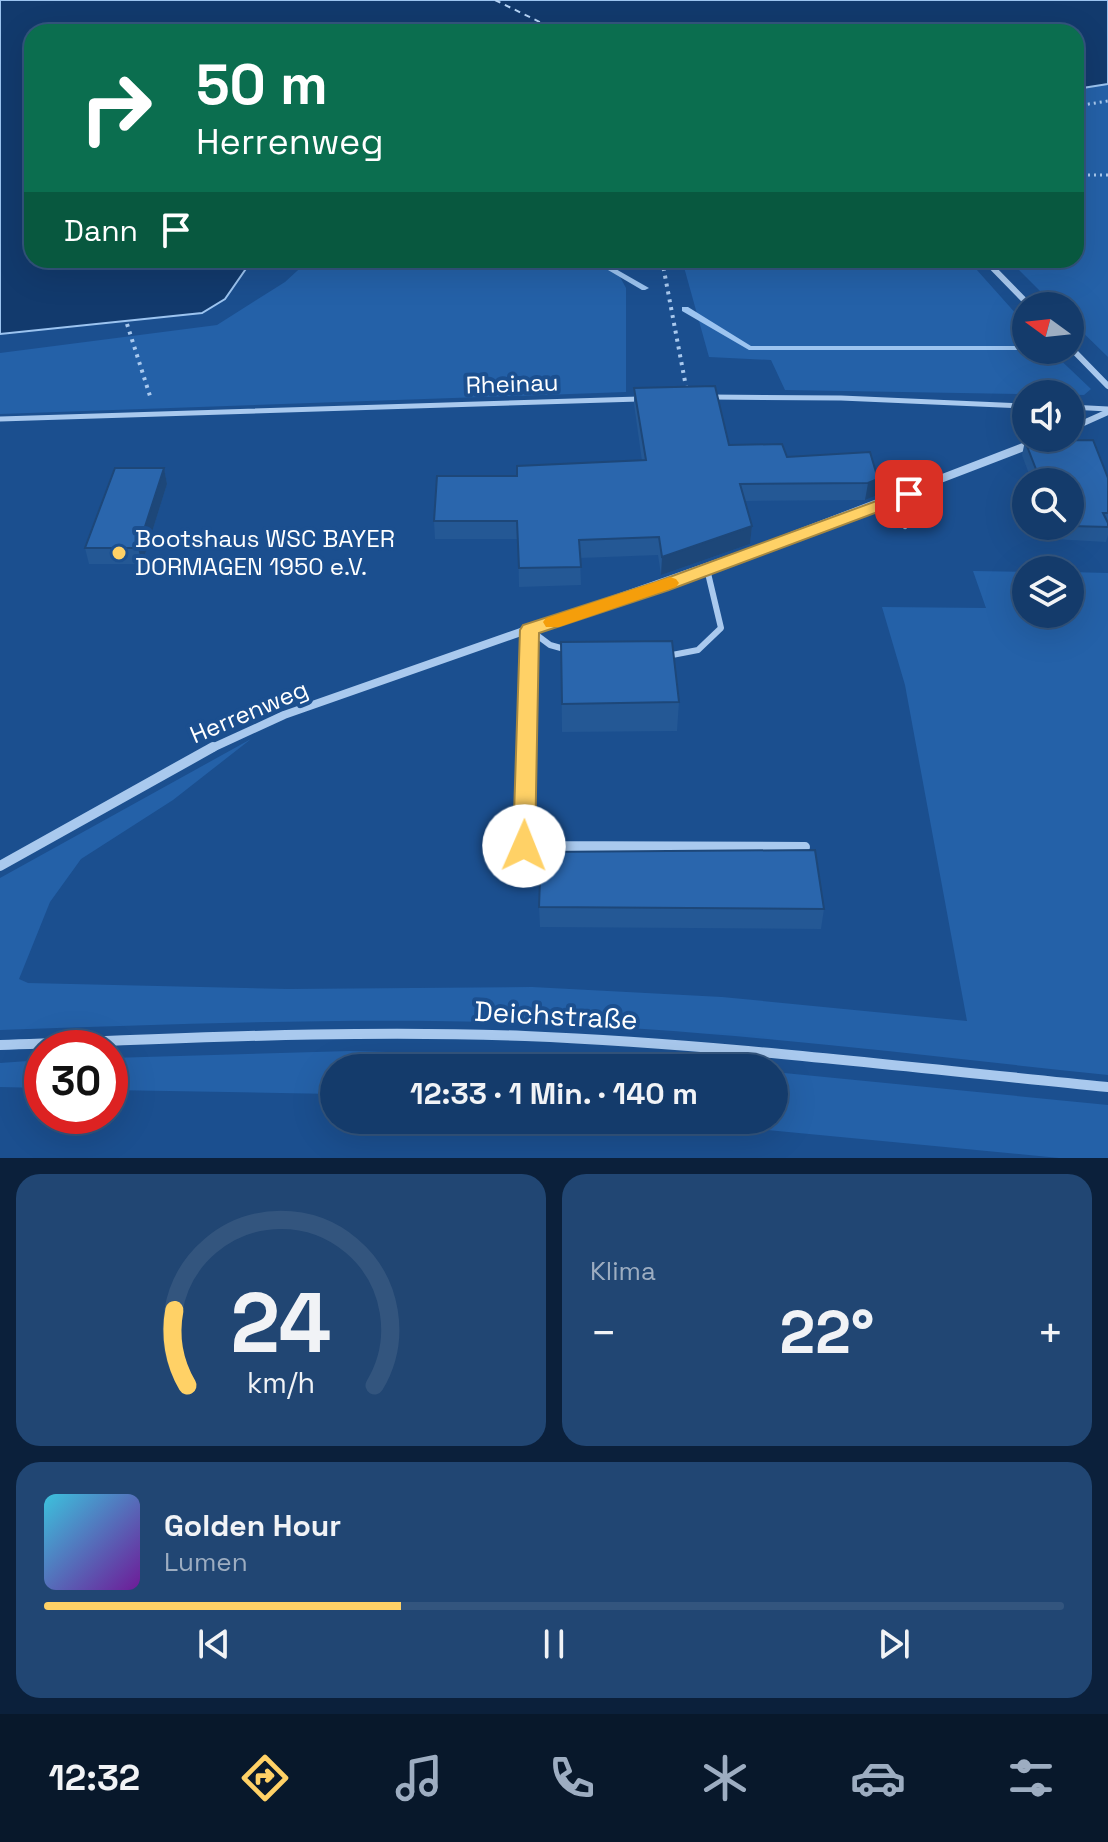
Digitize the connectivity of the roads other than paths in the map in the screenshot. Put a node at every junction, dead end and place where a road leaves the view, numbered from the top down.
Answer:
1 (993, 268) edge
2 (1016, 292) edge
3 (1084, 361) edge
4 (1108, 386) edge
5 (688, 397) edge
6 (655, 398) edge
7 (1012, 405) edge
8 (1084, 408) edge
9 (1108, 410) edge
10 (0, 419) edge
11 (1084, 422) edge
12 (1012, 452) edge
13 (881, 505) junction
14 (905, 526) dead end
15 (707, 569) junction
16 (530, 630) junction
17 (572, 651) edge
18 (660, 655) edge
19 (805, 847) edge
20 (0, 866) edge
21 (0, 1045) edge
22 (1108, 1087) edge

1 - 2 street
3 - 4 street
5 - 7 lane
6 - 10 lane, Rheinau
8 - 9 lane
9 - 11 street
12 - 13 street, Herrenweg
13 - 14 lane
13 - 15 street, Herrenweg
15 - 16 street, Herrenweg
15 - 18 lane
16 - 17 lane
16 - 19 street
16 - 20 street, Herrenweg
21 - 22 street, Deichstraße

